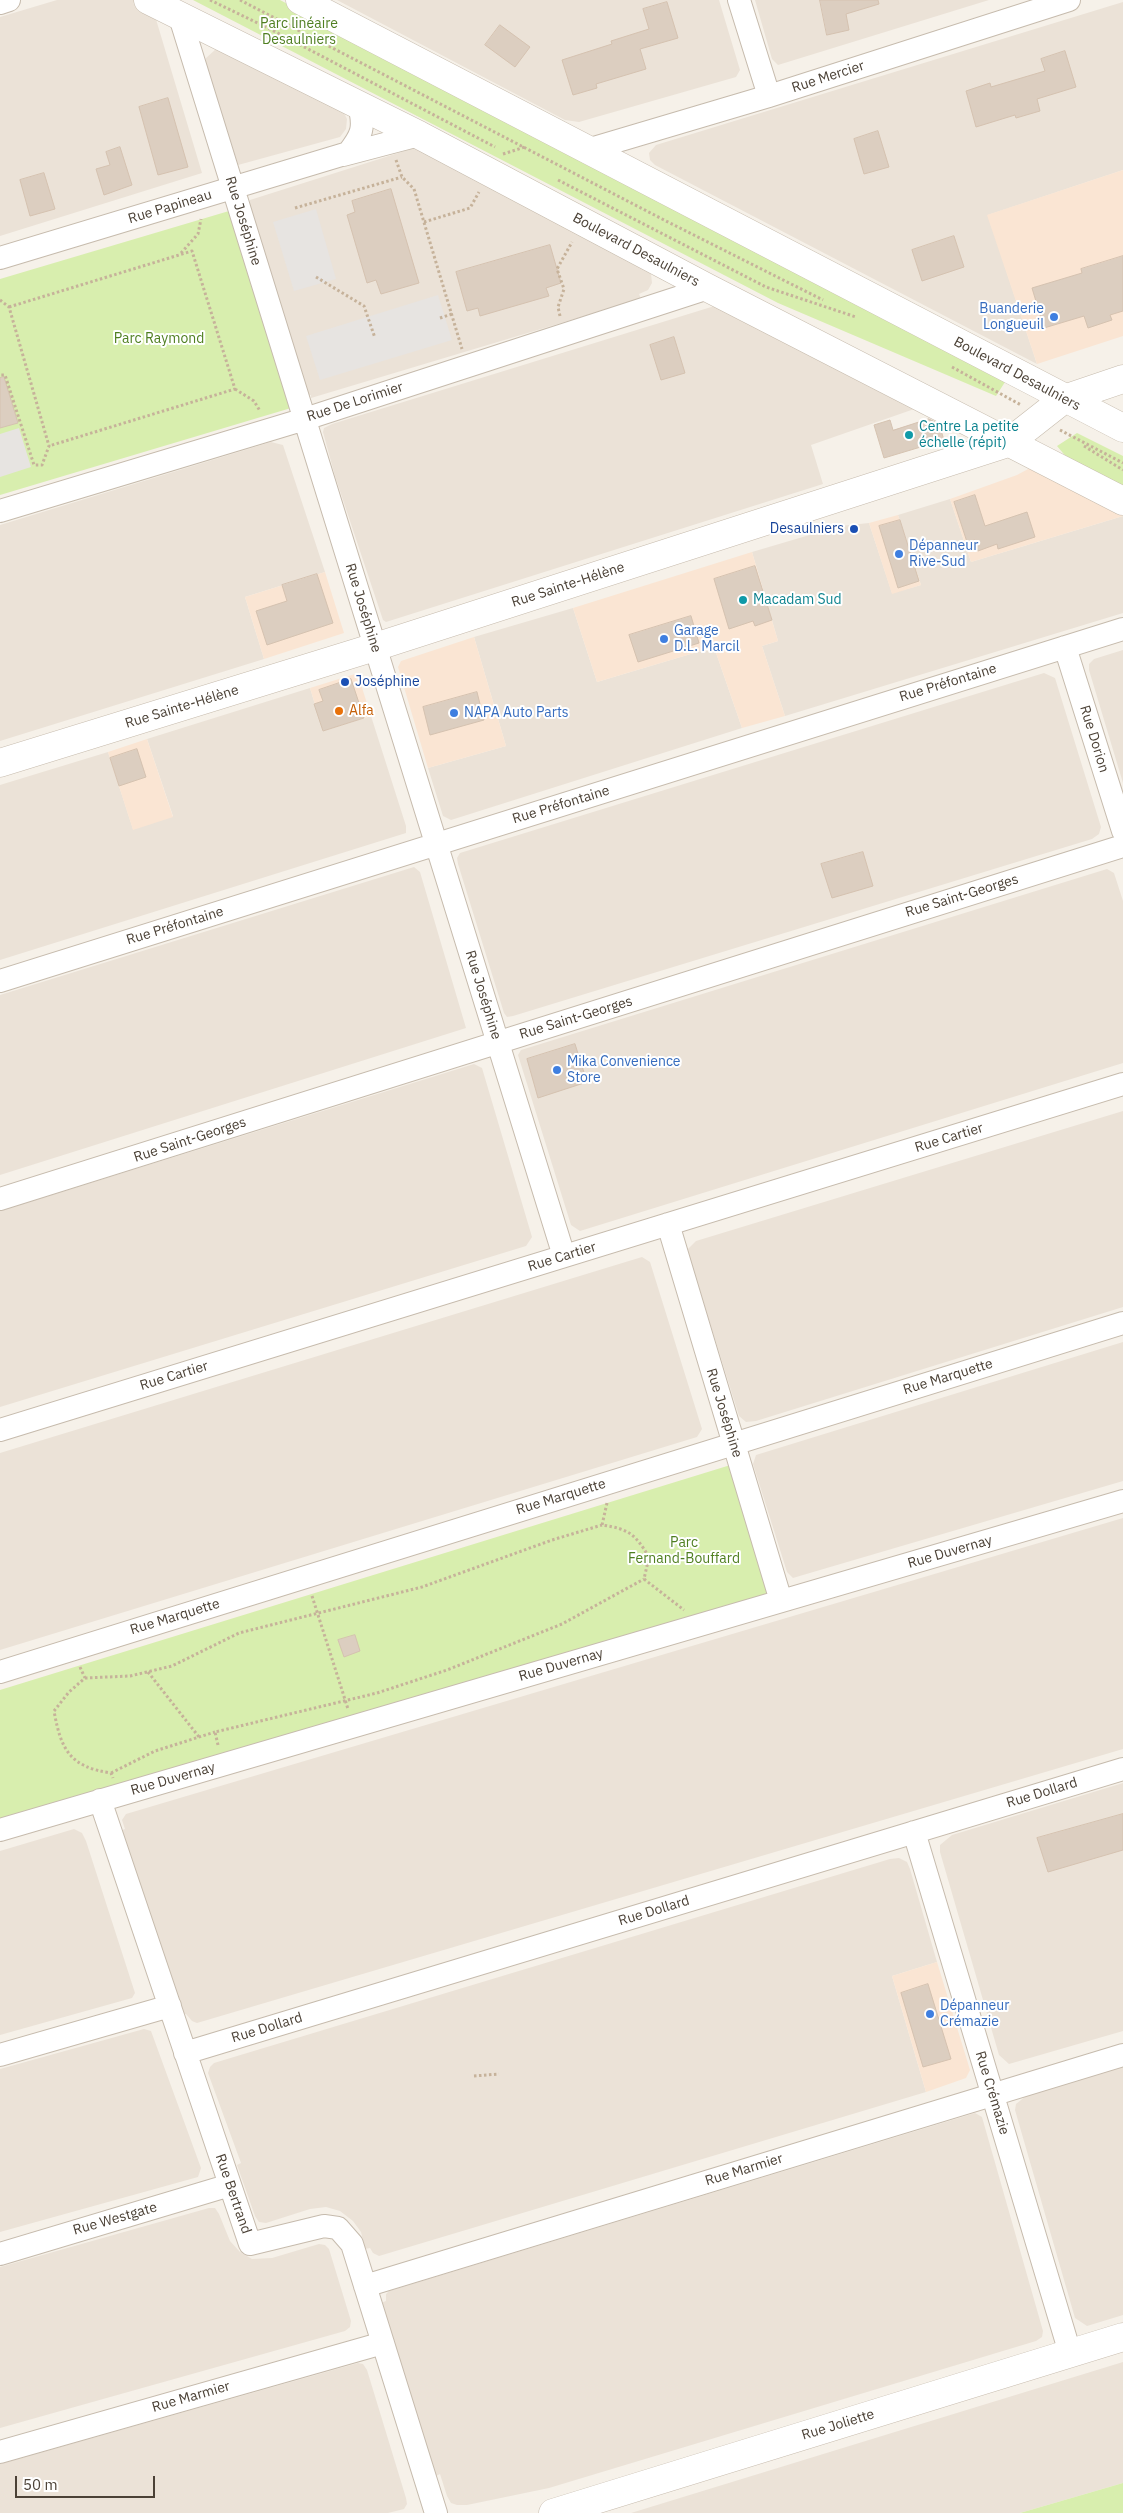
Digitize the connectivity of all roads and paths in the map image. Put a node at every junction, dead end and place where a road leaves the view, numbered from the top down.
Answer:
1 (9, 0) edge
2 (148, 0) edge
3 (210, 0) edge
4 (240, 0) edge
5 (300, 0) edge
6 (739, 0) edge
7 (1068, 0) edge
8 (0, 3) edge
9 (180, 17) junction
10 (768, 96) junction
11 (359, 105) junction
12 (419, 135) junction
13 (559, 135) junction
14 (391, 144) junction
15 (525, 147) junction
16 (587, 150) junction
17 (340, 156) junction
18 (513, 158) dead end
19 (489, 163) junction
20 (402, 177) junction
21 (556, 179) dead end
22 (233, 188) junction
23 (206, 196) junction
24 (295, 208) dead end
25 (424, 222) junction
26 (583, 222) junction
27 (180, 254) junction
28 (0, 258) edge
29 (316, 277) dead end
30 (708, 288) junction
31 (0, 300) edge
32 (8, 307) junction
33 (452, 314) junction
34 (864, 315) dead end
35 (440, 318) dead end
36 (859, 318) dead end
37 (564, 334) junction
38 (374, 338) dead end
39 (467, 366) junction
40 (951, 366) dead end
41 (973, 372) dead end
42 (0, 375) edge
43 (1123, 380) edge
44 (235, 389) junction
45 (1002, 394) junction
46 (1010, 397) dead end
47 (1064, 398) junction
48 (305, 419) junction
49 (1123, 428) edge
50 (271, 429) junction
51 (1008, 443) junction
52 (49, 446) junction
53 (1123, 463) edge
54 (1123, 470) edge
55 (1123, 501) edge
56 (0, 511) edge
57 (1123, 628) edge
58 (1066, 646) junction
59 (375, 647) junction
60 (0, 763) edge
61 (1123, 831) edge
62 (436, 844) junction
63 (1123, 846) edge
64 (0, 981) edge
65 (498, 1042) junction
66 (1123, 1084) edge
67 (0, 1200) edge
68 (668, 1224) junction
69 (564, 1256) junction
70 (1123, 1323) edge
71 (0, 1430) edge
72 (734, 1443) junction
73 (613, 1481) junction
74 (1123, 1501) edge
75 (602, 1525) junction
76 (305, 1577) junction
77 (644, 1579) junction
78 (781, 1601) junction
79 (317, 1613) junction
80 (702, 1624) junction
81 (72, 1649) junction
82 (0, 1672) edge
83 (148, 1672) junction
84 (85, 1678) junction
85 (345, 1700) junction
86 (353, 1726) junction
87 (215, 1732) junction
88 (199, 1737) junction
89 (223, 1765) junction
90 (1123, 1769) edge
91 (111, 1773) junction
92 (110, 1797) junction
93 (0, 1830) edge
94 (914, 1832) junction
95 (170, 2006) junction
96 (186, 2053) junction
97 (0, 2055) edge
98 (1123, 2055) edge
99 (499, 2074) dead end
100 (474, 2076) dead end
101 (993, 2094) junction
102 (230, 2185) junction
103 (0, 2254) edge
104 (365, 2286) junction
105 (1123, 2337) edge
106 (382, 2343) junction
107 (1070, 2353) junction
108 (0, 2452) edge
109 (436, 2513) edge
110 (553, 2513) edge

1 - 8 street
2 - 9 street, Boulevard Desaulniers
3 - 19 path
4 - 15 path
5 - 13 street, Boulevard Desaulniers
6 - 10 street
7 - 10 street, Rue Mercier
9 - 11 street, Boulevard Desaulniers
9 - 22 street, Rue Joséphine
10 - 16 street, Rue Mercier
11 - 12 street, Boulevard Desaulniers
11 - 17 street, Rue Papineau
12 - 14 street, Rue Papineau
12 - 19 street, Boulevard Desaulniers
13 - 15 path
13 - 16 street, Boulevard Desaulniers
14 - 17 street, Rue Papineau
14 - 20 path
15 - 19 path
15 - 34 path
16 - 47 street, Boulevard Desaulniers
17 - 22 street, Rue Papineau
18 - 19 path
19 - 25 path
19 - 26 street, Boulevard Desaulniers
20 - 24 path
20 - 25 path
21 - 36 path
22 - 23 street, Rue Papineau
22 - 48 street, Rue Joséphine
23 - 27 path
23 - 28 street, Rue Papineau
25 - 33 path
26 - 30 street, Boulevard Desaulniers
26 - 37 path
27 - 32 path
27 - 44 path
29 - 38 path
30 - 37 street, Rue De Lorimier
30 - 51 street, Boulevard Desaulniers
31 - 32 path
32 - 52 path
33 - 35 path
33 - 39 path
37 - 39 street, Rue De Lorimier
39 - 48 street, Rue De Lorimier
40 - 45 path
41 - 45 path
42 - 52 path
43 - 47 street, Rue Sainte-Hélène
44 - 50 path
44 - 52 path
45 - 46 path
47 - 49 street, Boulevard Desaulniers
47 - 51 street, Rue Sainte-Hélène
48 - 50 street, Rue De Lorimier
48 - 59 street, Rue Joséphine
50 - 56 street, Rue De Lorimier
51 - 55 street, Boulevard Desaulniers
51 - 59 street, Rue Sainte-Hélène
53 - 54 path
57 - 58 street, Rue Préfontaine
58 - 61 street, Rue Dorion
58 - 62 street, Rue Préfontaine
59 - 60 street, Rue Sainte-Hélène
59 - 62 street, Rue Joséphine
62 - 64 street, Rue Préfontaine
62 - 65 street, Rue Joséphine
63 - 65 street, Rue Saint-Georges
65 - 67 street, Rue Saint-Georges
65 - 69 street, Rue Joséphine
66 - 68 street, Rue Cartier
68 - 69 street, Rue Cartier
68 - 72 street, Rue Joséphine
69 - 71 street, Rue Cartier
70 - 72 street, Rue Marquette
72 - 73 street, Rue Marquette
72 - 78 street, Rue Joséphine
73 - 75 path
73 - 76 street, Rue Marquette
74 - 78 street, Rue Duvernay
75 - 77 path
75 - 79 path
76 - 79 path
76 - 81 street, Rue Marquette
77 - 80 path
77 - 85 path
78 - 80 street, Rue Duvernay
79 - 83 path
79 - 85 path
80 - 86 street, Rue Duvernay
81 - 82 street, Rue Marquette
81 - 84 path
83 - 84 path
83 - 88 path
84 - 91 path
85 - 86 path
85 - 87 path
86 - 89 street, Rue Duvernay
87 - 88 path
87 - 89 path
88 - 91 path
89 - 92 street, Rue Duvernay
90 - 94 street, Rue Dollard
91 - 92 path
92 - 93 street, Rue Duvernay
92 - 95 street, Rue Bertrand
94 - 96 street, Rue Dollard
94 - 101 street, Rue Crémazie
95 - 96 street, Rue Bertrand
95 - 97 street
96 - 102 street, Rue Bertrand
98 - 101 street, Rue Marmier
99 - 100 path
101 - 104 street, Rue Marmier
101 - 107 street, Rue Crémazie
102 - 103 street, Rue Westgate
102 - 104 street, Rue Bertrand
104 - 106 street, Rue Bertrand
105 - 107 street, Rue Joliette
106 - 108 street, Rue Marmier
106 - 109 street, Rue Bertrand
107 - 110 street, Rue Joliette

